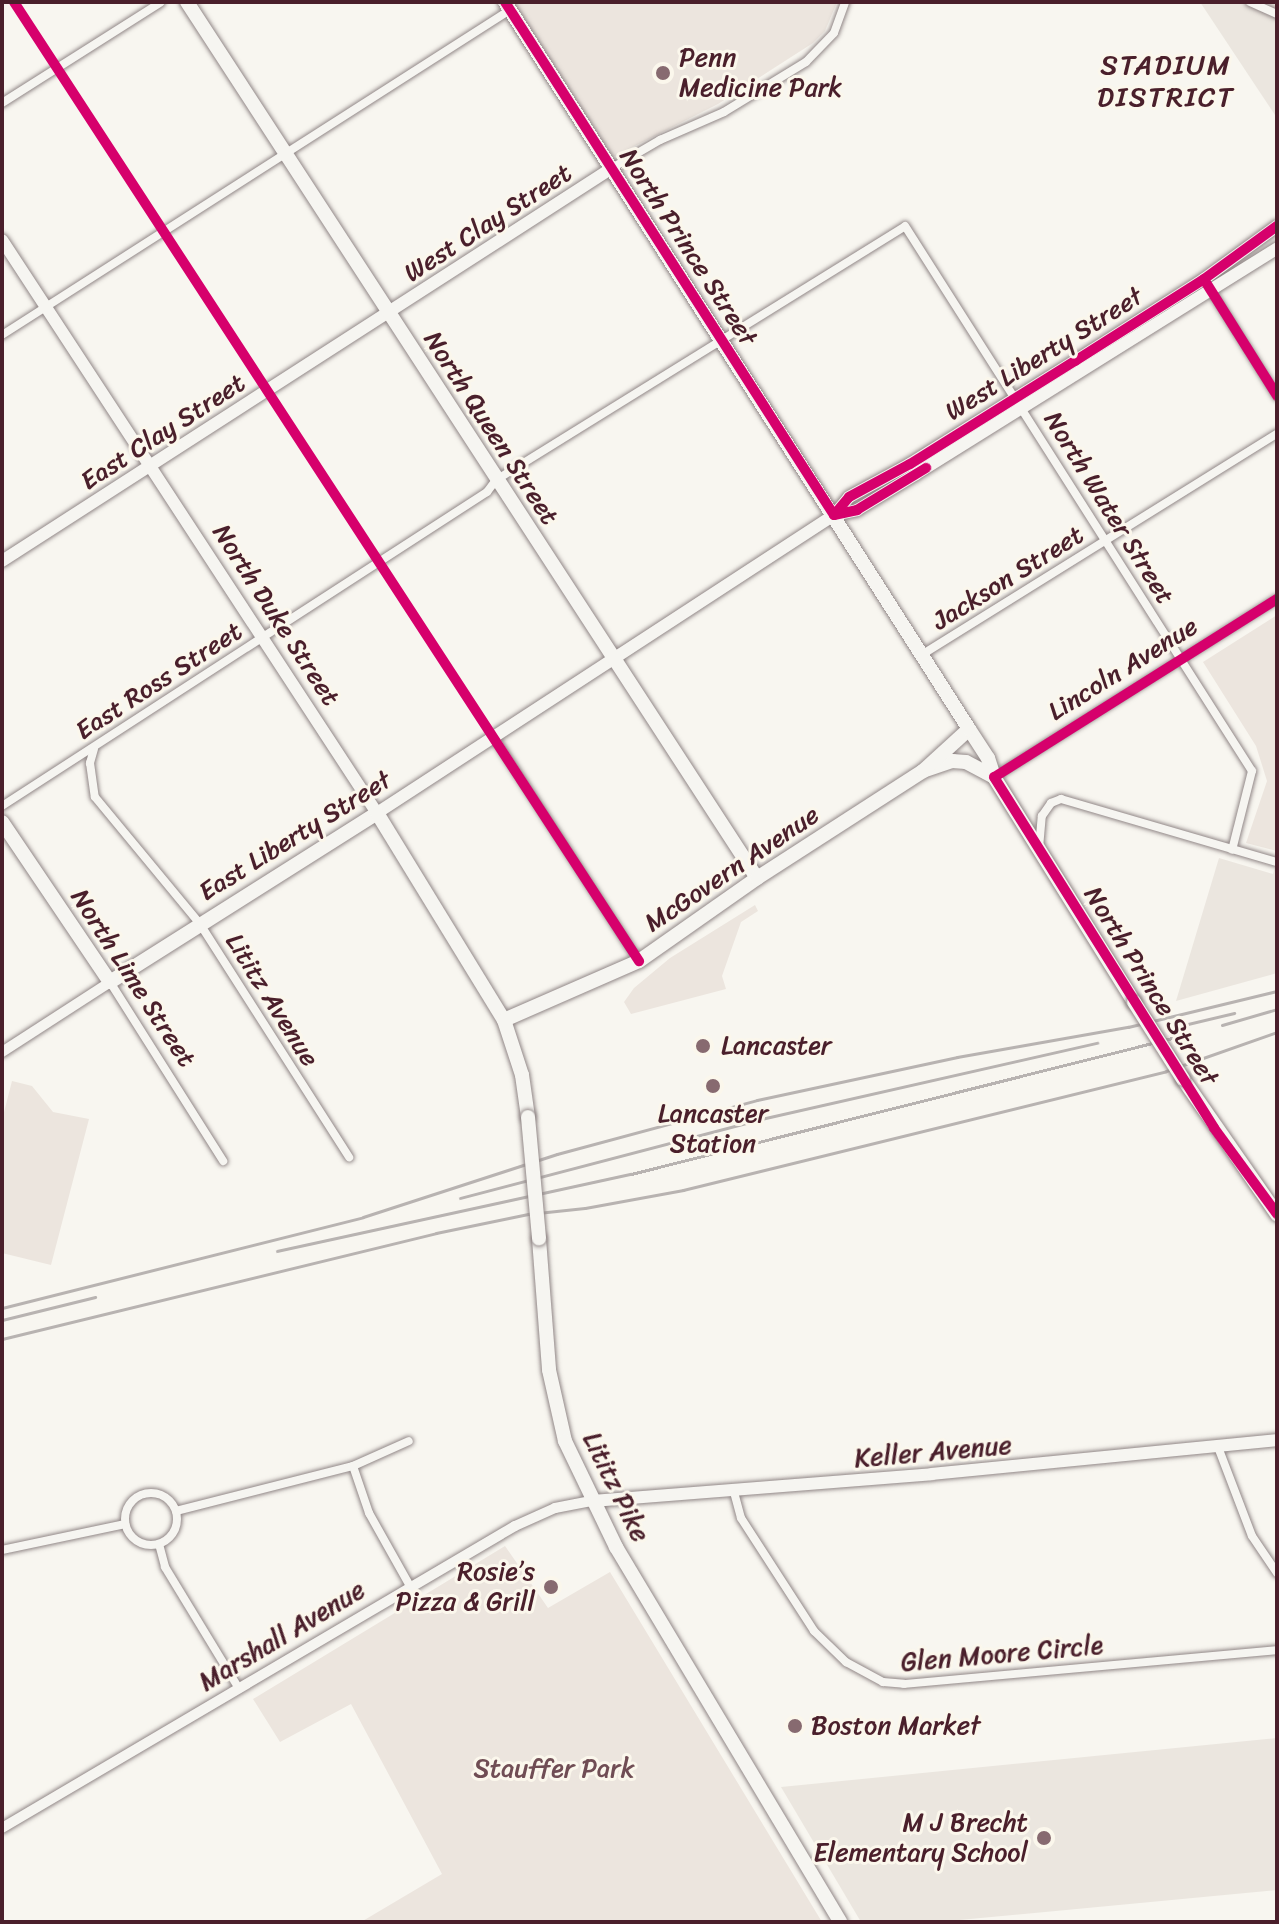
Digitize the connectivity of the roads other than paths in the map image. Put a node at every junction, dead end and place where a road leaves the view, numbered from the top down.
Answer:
1 (161, 2) edge
2 (187, 2) edge
3 (845, 2) edge
4 (1250, 2) edge
5 (508, 6) edge
6 (1273, 14) edge
7 (1277, 23) edge
8 (2, 103) edge
9 (286, 152) junction
10 (612, 168) junction
11 (905, 226) joint
12 (1277, 226) edge
13 (2, 240) edge
14 (1277, 248) edge
15 (1208, 285) junction
16 (46, 307) junction
17 (388, 314) junction
18 (2, 335) edge
19 (721, 340) junction
20 (1277, 396) edge
21 (1019, 403) junction
22 (1277, 434) edge
23 (150, 466) junction
24 (496, 480) junction
25 (834, 515) junction
26 (1106, 540) junction
27 (2, 561) edge
28 (1277, 599) edge
29 (262, 637) junction
30 (923, 654) junction
31 (1182, 658) junction
32 (614, 660) junction
33 (969, 729) junction
34 (494, 737) junction
35 (94, 748) junction
36 (923, 771) junction
37 (994, 777) junction
38 (2, 806) edge
39 (377, 813) junction
40 (2, 822) edge
41 (1039, 849) junction
42 (1232, 850) junction
43 (1277, 862) edge
44 (757, 878) junction
45 (200, 924) junction
46 (639, 961) junction
47 (110, 982) junction
48 (504, 1020) junction
49 (2, 1052) edge
50 (349, 1157) dead end
51 (223, 1161) dead end
52 (1277, 1214) edge
53 (1277, 1440) edge
54 (409, 1441) dead end
55 (1218, 1447) junction
56 (353, 1466) junction
57 (734, 1492) junction
58 (592, 1501) junction
59 (176, 1511) junction
60 (125, 1524) junction
61 (159, 1544) junction
62 (2, 1550) edge
63 (1277, 1573) edge
64 (410, 1586) junction
65 (1277, 1650) edge
66 (238, 1687) junction
67 (2, 1828) edge
68 (840, 1922) edge

1 - 8 street
2 - 9 main road, North Queen Street
3 - 10 street
4 - 6 street
5 - 9 street
5 - 10 main road, North Prince Street
6 - 7 street
9 - 16 street
9 - 17 main road, North Queen Street
10 - 17 main road, West Clay Street
10 - 19 main road, North Prince Street
11 - 19 street, East Ross Street
11 - 21 street, North Water Street
12 - 15 main road, West Liberty Street
13 - 16 main road, North Duke Street
14 - 15 main road, West Liberty Street
15 - 20 street
15 - 21 main road, West Liberty Street
16 - 18 street
16 - 23 main road, North Duke Street
17 - 23 main road, East Clay Street
17 - 24 main road, North Queen Street
19 - 24 street, East Ross Street
19 - 25 main road, North Prince Street
21 - 25 main road, West Liberty Street
21 - 26 street, North Water Street
22 - 26 street, Jackson Street
23 - 27 main road, East Clay Street
23 - 29 main road, North Duke Street
24 - 29 street, East Ross Street
24 - 32 main road, North Queen Street
25 - 30 main road, North Prince Street
25 - 32 main road, West Liberty Street
26 - 30 street, Jackson Street
26 - 31 street, North Water Street
28 - 31 street, Lincoln Avenue
29 - 35 street, East Ross Street
29 - 39 main road, North Duke Street
30 - 33 main road, North Prince Street
31 - 37 street, Lincoln Avenue
31 - 42 street, North Water Street
32 - 34 main road, East Liberty Street
32 - 44 main road, North Queen Street
33 - 36 main road, McGovern Avenue
33 - 37 main road, North Prince Street
34 - 39 main road, East Liberty Street
34 - 46 street
35 - 38 street, East Ross Street
35 - 45 street, Lititz Avenue
36 - 37 main road
36 - 44 main road, McGovern Avenue
37 - 41 main road, North Prince Street
39 - 45 main road, East Liberty Street
39 - 48 main road, North Duke Street
40 - 47 main road, North Lime Street
41 - 42 street
41 - 52 main road, North Prince Street, bridge
42 - 43 street
44 - 46 main road, McGovern Avenue
45 - 47 main road, East Liberty Street
45 - 50 street, Lititz Avenue
46 - 48 main road, McGovern Avenue
47 - 49 street, East Liberty Street
47 - 51 street, North Lime Street
48 - 58 main road, Lititz Pike, bridge
53 - 55 main road, Keller Avenue
54 - 56 street
55 - 57 main road, Keller Avenue
55 - 63 street
56 - 59 street
56 - 64 street
57 - 58 main road, Keller Avenue
57 - 65 street, Glen Moore Circle
58 - 64 street, Marshall Avenue
58 - 68 main road, Lititz Pike
59 - 60 street
59 - 61 street
60 - 61 street
60 - 62 street
61 - 66 street
64 - 66 street, Marshall Avenue
66 - 67 street, Marshall Avenue

